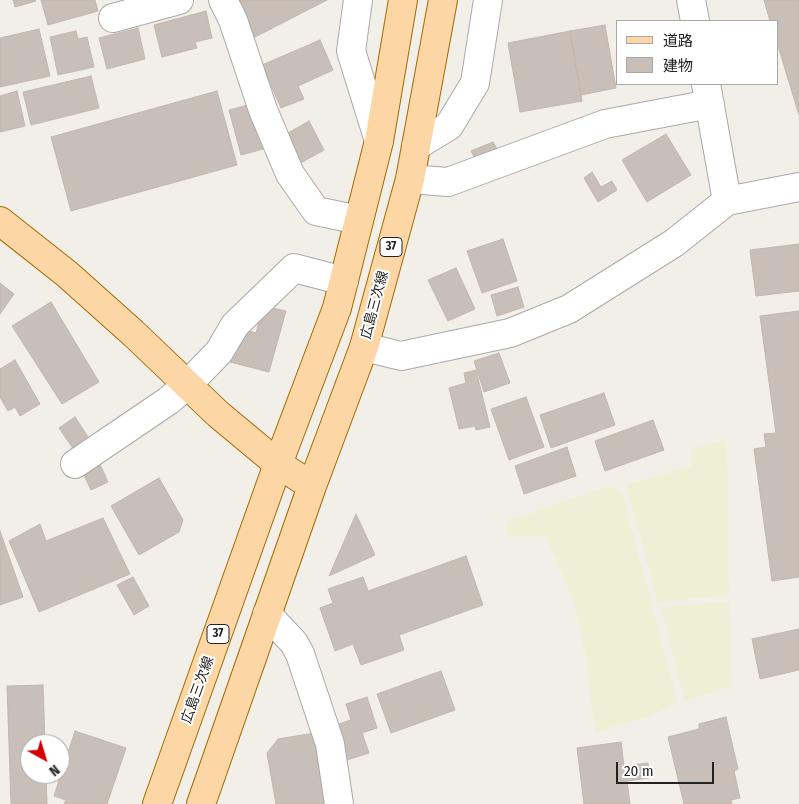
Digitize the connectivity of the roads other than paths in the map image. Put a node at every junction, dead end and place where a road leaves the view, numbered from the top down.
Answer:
1 (179, 0) edge
2 (223, 0) edge
3 (358, 0) edge
4 (403, 0) edge
5 (442, 0) edge
6 (488, 0) edge
7 (691, 0) edge
8 (113, 18) dead end
9 (695, 20) edge
10 (708, 94) edge
11 (379, 141) junction
12 (416, 146) junction
13 (410, 179) junction
14 (799, 187) edge
15 (727, 201) junction
16 (359, 220) junction
17 (0, 221) edge
18 (344, 281) junction
19 (364, 347) junction
20 (187, 385) junction
21 (75, 464) dead end
22 (278, 464) junction
23 (312, 486) junction
24 (267, 614) junction
25 (158, 804) edge
26 (201, 804) edge
27 (339, 804) edge

1 - 8 street
2 - 16 street
3 - 11 street
4 - 11 main road, 広島三次線 / 37
5 - 12 main road, 広島三次線 / 37
6 - 12 street
7 - 9 street
10 - 13 street
10 - 15 street
11 - 16 main road, 広島三次線 / 37
12 - 13 main road, 広島三次線 / 37
13 - 19 main road, 広島三次線 / 37
14 - 15 street
15 - 19 street
16 - 18 main road, 広島三次線 / 37
17 - 20 main road
18 - 20 street
18 - 22 main road, 広島三次線 / 37
19 - 23 main road, 広島三次線 / 37
20 - 21 street
20 - 22 main road
22 - 23 main road
22 - 25 main road, 広島三次線 / 37
23 - 24 main road, 広島三次線 / 37
24 - 26 main road, 広島三次線 / 37
24 - 27 street

